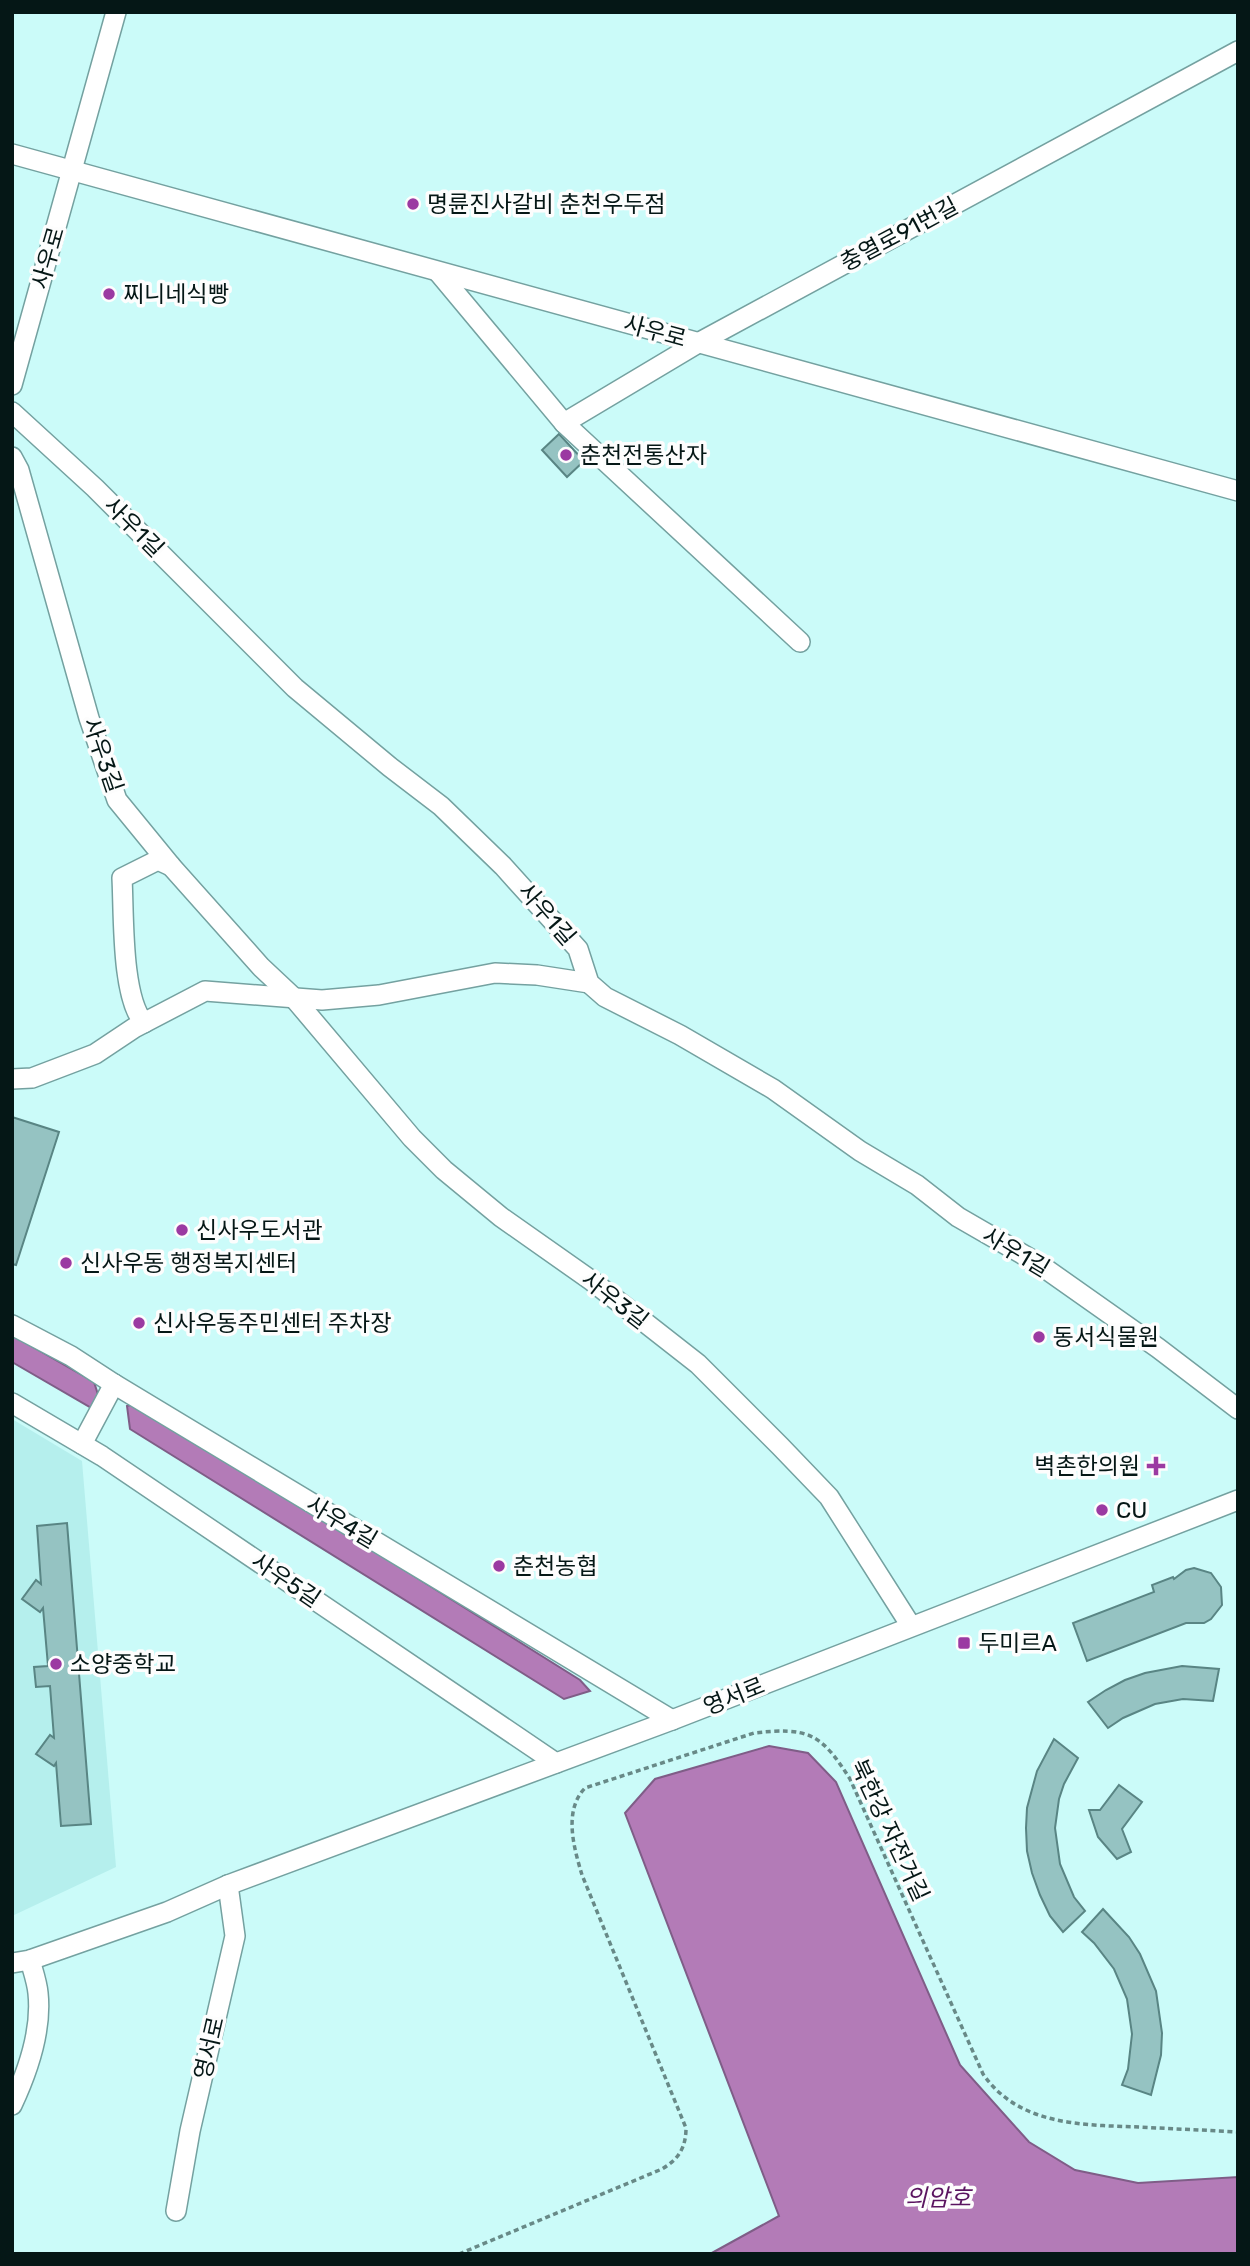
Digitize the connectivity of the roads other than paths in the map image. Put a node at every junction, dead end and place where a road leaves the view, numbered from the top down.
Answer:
1 (116, 12) edge
2 (1238, 51) edge
3 (12, 155) edge
4 (72, 171) junction
5 (438, 272) junction
6 (698, 343) junction
7 (12, 384) edge
8 (12, 412) edge
9 (564, 424) junction
10 (12, 457) edge
11 (1238, 491) edge
12 (800, 642) dead end
13 (171, 866) junction
14 (589, 983) junction
15 (293, 997) junction
16 (144, 1023) junction
17 (12, 1079) edge
18 (12, 1325) edge
19 (114, 1384) junction
20 (12, 1404) edge
21 (1238, 1409) edge
22 (82, 1444) junction
23 (1238, 1500) edge
24 (911, 1626) junction
25 (672, 1720) junction
26 (556, 1763) junction
27 (228, 1885) junction
28 (21, 1962) edge
29 (12, 2105) edge
30 (176, 2211) dead end

1 - 4 street, 사우로
2 - 6 street, 충열로91번길
3 - 4 street
4 - 5 street, 사우로
4 - 7 street, 사우로
5 - 6 street, 사우로
5 - 9 street
6 - 9 street, 충열로91번길
6 - 11 street, 사우로
8 - 14 street, 사우1길
9 - 12 street
10 - 13 street, 사우3길
13 - 15 street, 사우3길
13 - 16 street
14 - 15 street
14 - 21 street, 사우1길
15 - 16 street
15 - 24 street, 사우3길
16 - 17 street
18 - 19 street, 사우4길
19 - 22 street
19 - 25 street, 사우4길
20 - 22 street, 사우5길
22 - 26 street, 사우5길
23 - 24 street, 영서로
24 - 25 street, 영서로
25 - 26 street, 영서로
26 - 27 street, 영서로
27 - 28 street, 영서로
27 - 30 street, 영서로
28 - 29 street

